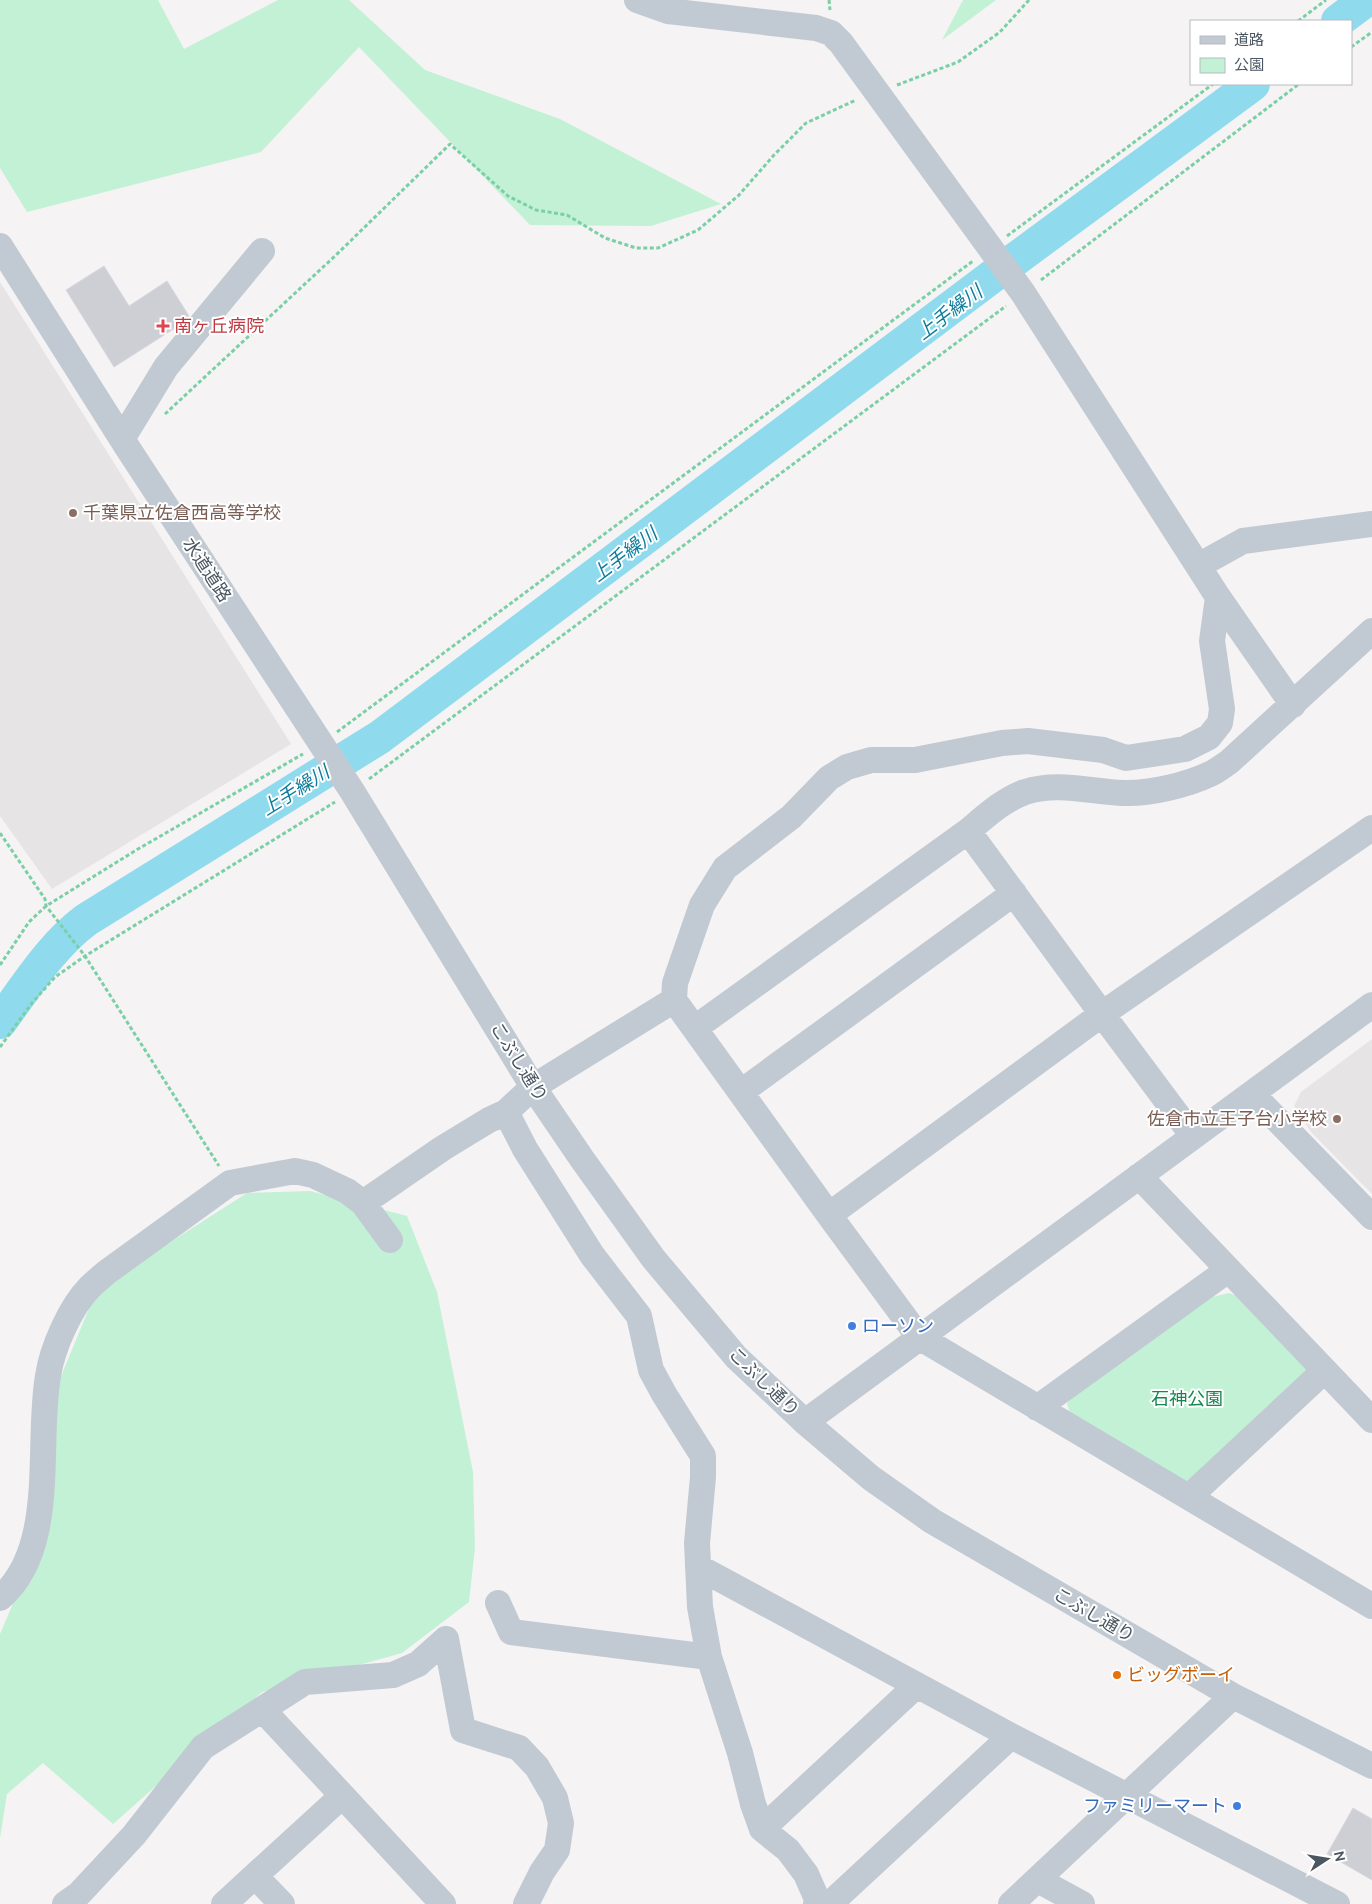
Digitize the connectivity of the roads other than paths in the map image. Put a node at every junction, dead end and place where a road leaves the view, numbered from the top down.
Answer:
1 (638, 0) edge
2 (0, 246) edge
3 (262, 251) dead end
4 (122, 440) junction
5 (1372, 524) edge
6 (1198, 566) junction
7 (1218, 597) junction
8 (1371, 634) edge
9 (1293, 705) junction
10 (352, 791) joint
11 (1372, 828) edge
12 (968, 831) junction
13 (1014, 893) junction
14 (674, 1000) junction
15 (1372, 1005) edge
16 (1102, 1014) junction
17 (695, 1028) junction
18 (533, 1087) junction
19 (741, 1092) junction
20 (1252, 1094) junction
21 (506, 1112) junction
22 (1193, 1136) junction
23 (1139, 1176) junction
24 (363, 1203) junction
25 (828, 1215) junction
26 (1372, 1217) edge
27 (390, 1240) dead end
28 (1228, 1270) junction
29 (919, 1336) junction
30 (1324, 1371) junction
31 (1038, 1408) junction
32 (1372, 1420) edge
33 (805, 1422) junction
34 (1190, 1496) junction
35 (698, 1567) junction
36 (0, 1598) edge
37 (498, 1603) dead end
38 (1372, 1606) edge
39 (709, 1657) junction
40 (916, 1686) junction
41 (1233, 1696) junction
42 (262, 1709) junction
43 (1011, 1736) junction
44 (1372, 1766) edge
45 (1127, 1795) junction
46 (342, 1796) junction
47 (762, 1829) junction
48 (255, 1876) junction
49 (1038, 1880) junction
50 (827, 1902) edge
51 (65, 1904) edge
52 (224, 1904) edge
53 (282, 1904) edge
54 (443, 1904) edge
55 (526, 1904) edge
56 (1011, 1904) edge
57 (1082, 1904) edge
58 (1338, 1904) edge

1 - 6 street
2 - 4 street, 水道道路
3 - 4 street
4 - 10 street, 水道道路
5 - 6 street
6 - 7 street
7 - 9 street
7 - 14 street
8 - 9 street
9 - 12 street
10 - 18 street, こぶし通り
11 - 16 street
12 - 13 street
12 - 17 street
13 - 16 street
13 - 19 street
14 - 17 street
14 - 18 street
15 - 20 street
16 - 22 street
16 - 25 street
17 - 19 street
18 - 21 street
18 - 33 street, こぶし通り
19 - 25 street
20 - 22 street
20 - 26 street
21 - 24 street
21 - 35 street
22 - 23 street
23 - 28 street
23 - 29 street
24 - 27 street
24 - 36 street
25 - 29 street
28 - 30 street
28 - 31 street
29 - 31 street
29 - 33 street
30 - 32 street
30 - 34 street
31 - 34 street
33 - 41 street, こぶし通り
34 - 38 street
35 - 39 street
35 - 40 street
37 - 39 street
39 - 47 street
40 - 43 street
40 - 47 street
41 - 44 street, こぶし通り
41 - 45 street
42 - 46 street
42 - 51 street
42 - 55 street
43 - 45 street
43 - 50 street
45 - 49 street
45 - 58 street
46 - 48 street
46 - 54 street
47 - 50 street
48 - 52 street
48 - 53 street
49 - 56 street
49 - 57 street

